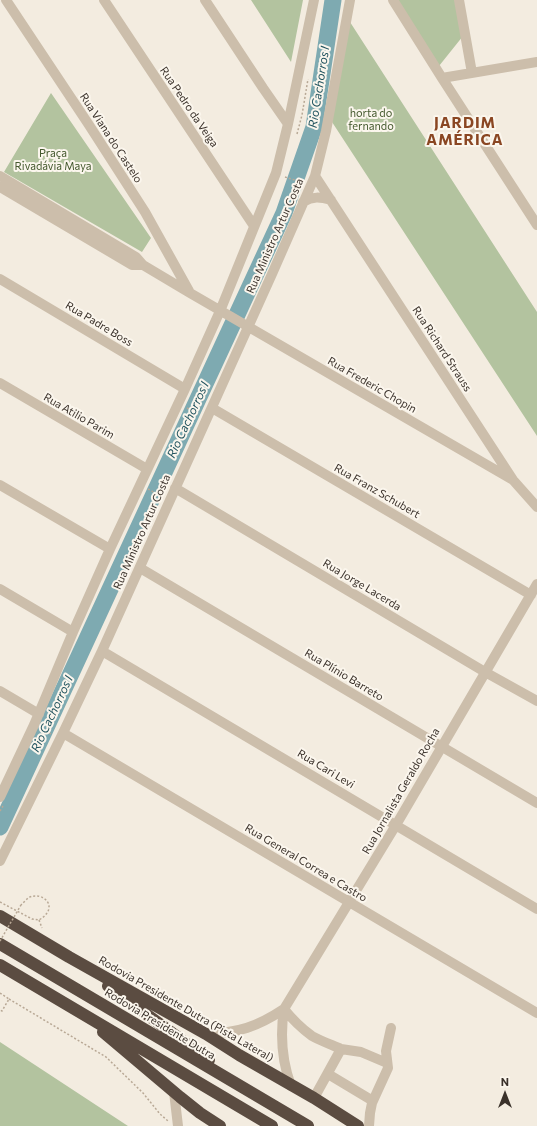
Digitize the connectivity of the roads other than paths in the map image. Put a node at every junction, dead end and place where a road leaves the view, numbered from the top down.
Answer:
1 (3, 0) edge
2 (6, 0) edge
3 (104, 0) edge
4 (205, 0) edge
5 (314, 0) edge
6 (350, 0) edge
7 (393, 0) edge
8 (459, 0) edge
9 (0, 4) edge
10 (537, 62) edge
11 (472, 73) junction
12 (442, 78) junction
13 (288, 124) junction
14 (0, 176) edge
15 (315, 176) junction
16 (0, 187) edge
17 (330, 200) junction
18 (303, 202) junction
19 (537, 225) edge
20 (254, 226) junction
21 (143, 265) junction
22 (0, 279) edge
23 (190, 293) junction
24 (223, 313) junction
25 (244, 325) junction
26 (0, 383) edge
27 (185, 389) junction
28 (212, 408) junction
29 (147, 469) junction
30 (513, 480) junction
31 (0, 485) edge
32 (175, 488) junction
33 (537, 507) edge
34 (110, 548) junction
35 (140, 568) junction
36 (537, 584) edge
37 (0, 589) edge
38 (531, 595) junction
39 (73, 632) junction
40 (102, 651) junction
41 (485, 672) junction
42 (0, 691) edge
43 (537, 701) edge
44 (38, 714) junction
45 (59, 735) junction
46 (441, 747) junction
47 (0, 797) edge
48 (537, 803) edge
49 (396, 824) junction
50 (0, 861) edge
51 (349, 902) junction
52 (537, 908) edge
53 (0, 916) edge
54 (0, 942) edge
55 (69, 957) junction
56 (0, 965) edge
57 (284, 1009) junction
58 (81, 1013) junction
59 (537, 1013) edge
60 (391, 1028) dead end
61 (206, 1034) junction
62 (341, 1049) junction
63 (387, 1062) junction
64 (328, 1074) junction
65 (230, 1080) junction
66 (291, 1086) junction
67 (174, 1092) junction
68 (314, 1098) junction
69 (373, 1101) junction
70 (174, 1124) edge
71 (220, 1126) edge
72 (272, 1126) edge
73 (308, 1126) edge
74 (358, 1126) edge
75 (369, 1126) edge

1 - 9 street
2 - 23 street, Rua Viana do Castelo
3 - 20 street, Rua Pedro da Veiga
4 - 13 street
5 - 13 street, Rua Ministro Artur Costa
6 - 15 street, Rua Ministro Artur Costa
7 - 12 street
8 - 11 street
10 - 11 street
11 - 12 street
12 - 19 street
13 - 20 street, Rua Ministro Artur Costa
14 - 21 street
15 - 17 street, Rua Richard Strauss
15 - 18 street, Rua Ministro Artur Costa
16 - 21 street
17 - 18 street
17 - 30 street, Rua Richard Strauss
18 - 25 street, Rua Ministro Artur Costa
20 - 24 street, Rua Ministro Artur Costa
21 - 23 street, Rua Frederic Chopin
22 - 27 street, Rua Padre Boss
23 - 24 street, Rua Frederic Chopin
24 - 25 street, Rua Frederic Chopin
24 - 27 street, Rua Ministro Artur Costa
25 - 28 street, Rua Ministro Artur Costa
25 - 30 street, Rua Frederic Chopin
26 - 29 street, Rua Atilio Parim
27 - 29 street, Rua Ministro Artur Costa
28 - 32 street, Rua Ministro Artur Costa
28 - 38 street, Rua Franz Schubert
29 - 34 street, Rua Ministro Artur Costa
30 - 33 street, Rua Richard Strauss
31 - 34 street
32 - 35 street, Rua Ministro Artur Costa
32 - 41 street, Rua Jorge Lacerda
34 - 39 street, Rua Ministro Artur Costa
35 - 40 street, Rua Ministro Artur Costa
35 - 46 street, Rua Plínio Barreto
36 - 38 street, Rua Jornalista Geraldo Rocha
37 - 39 street
38 - 41 street, Rua Jornalista Geraldo Rocha
39 - 44 street, Rua Ministro Artur Costa
40 - 45 street, Rua Ministro Artur Costa
40 - 49 street, Rua Cari Levi
41 - 43 street, Rua Jorge Lacerda
41 - 46 street, Rua Jornalista Geraldo Rocha
42 - 44 street
44 - 47 street, Rua Ministro Artur Costa
45 - 50 street, Rua Ministro Artur Costa
45 - 51 street, Rua General Correa e Castro
46 - 48 street, Rua Plínio Barreto
46 - 49 street, Rua Jornalista Geraldo Rocha
49 - 51 street, Rua Jornalista Geraldo Rocha
49 - 52 street, Rua Cari Levi
51 - 57 street, Rua Jornalista Geraldo Rocha
51 - 59 street, Rua General Correa e Castro
53 - 55 highway, Rodovia Presidente Dutra (Pista Lateral)
54 - 65 highway, Rodovia Presidente Dutra
55 - 61 highway, Rodovia Presidente Dutra (Pista Lateral)
55 - 65 highway
56 - 58 highway
57 - 61 street, Rua Jornalista Geraldo Rocha
57 - 62 street
57 - 66 street, Rua Jornalista Geraldo Rocha
58 - 67 highway
58 - 72 highway
60 - 63 street
61 - 66 highway, Rodovia Presidente Dutra (Pista Lateral)
62 - 63 street
62 - 64 street
63 - 69 street
64 - 68 street
64 - 69 street
65 - 73 highway, Rodovia Presidente Dutra
66 - 68 highway, Rodovia Presidente Dutra (Pista Lateral)
67 - 70 street
67 - 71 highway
68 - 74 highway, Rodovia Presidente Dutra (Pista Lateral)
69 - 75 street

